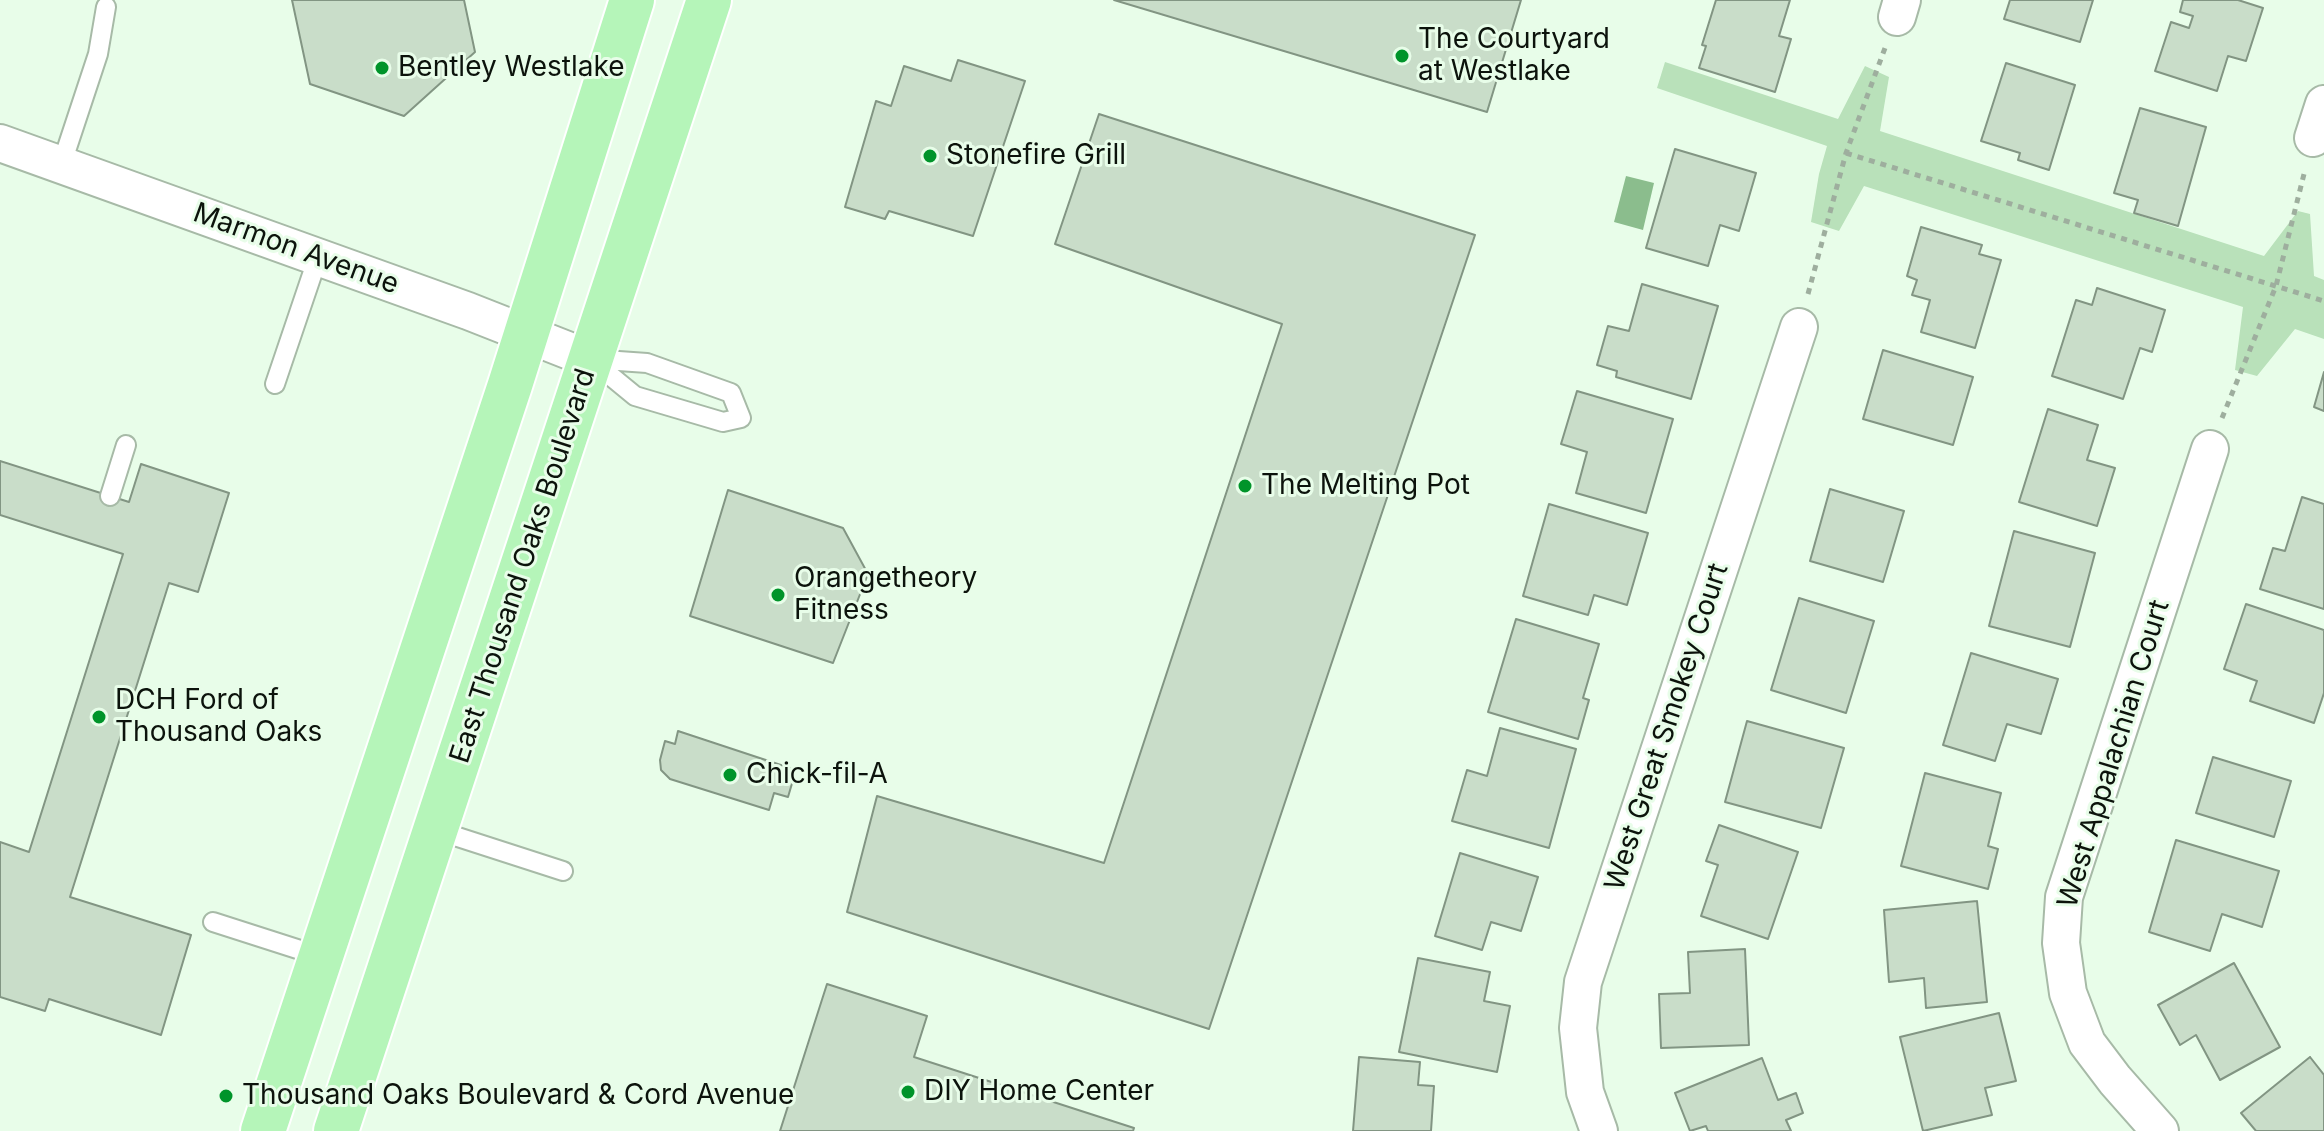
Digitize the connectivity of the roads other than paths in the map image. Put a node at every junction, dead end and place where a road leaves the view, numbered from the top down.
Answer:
1 (632, 0) edge
2 (709, 0) edge
3 (106, 7) dead end
4 (2324, 104) edge
5 (2313, 138) road end
6 (0, 143) edge
7 (61, 166) junction
8 (318, 257) junction
9 (1799, 327) road end
10 (526, 333) junction
11 (590, 359) junction
12 (275, 384) dead end
13 (126, 445) dead end
14 (2210, 449) road end
15 (110, 496) dead end
16 (436, 830) junction
17 (563, 871) dead end
18 (213, 922) dead end
19 (319, 956) junction
20 (263, 1131) edge
21 (336, 1131) edge
22 (1599, 1131) edge
23 (2160, 1131) edge

1 - 10 main road
2 - 11 main road, East Thousand Oaks Boulevard
3 - 7 lane
4 - 5 street
6 - 7 street, Marmon Avenue
7 - 8 street, Marmon Avenue
8 - 10 street, Marmon Avenue
8 - 12 lane
9 - 22 street, West Great Smokey Court
10 - 11 street, Marmon Avenue
10 - 19 main road
11 - 11 lane
11 - 16 main road, East Thousand Oaks Boulevard
13 - 15 lane
14 - 23 street, West Appalachian Court
16 - 17 lane
16 - 21 main road, East Thousand Oaks Boulevard
18 - 19 lane
19 - 20 main road

